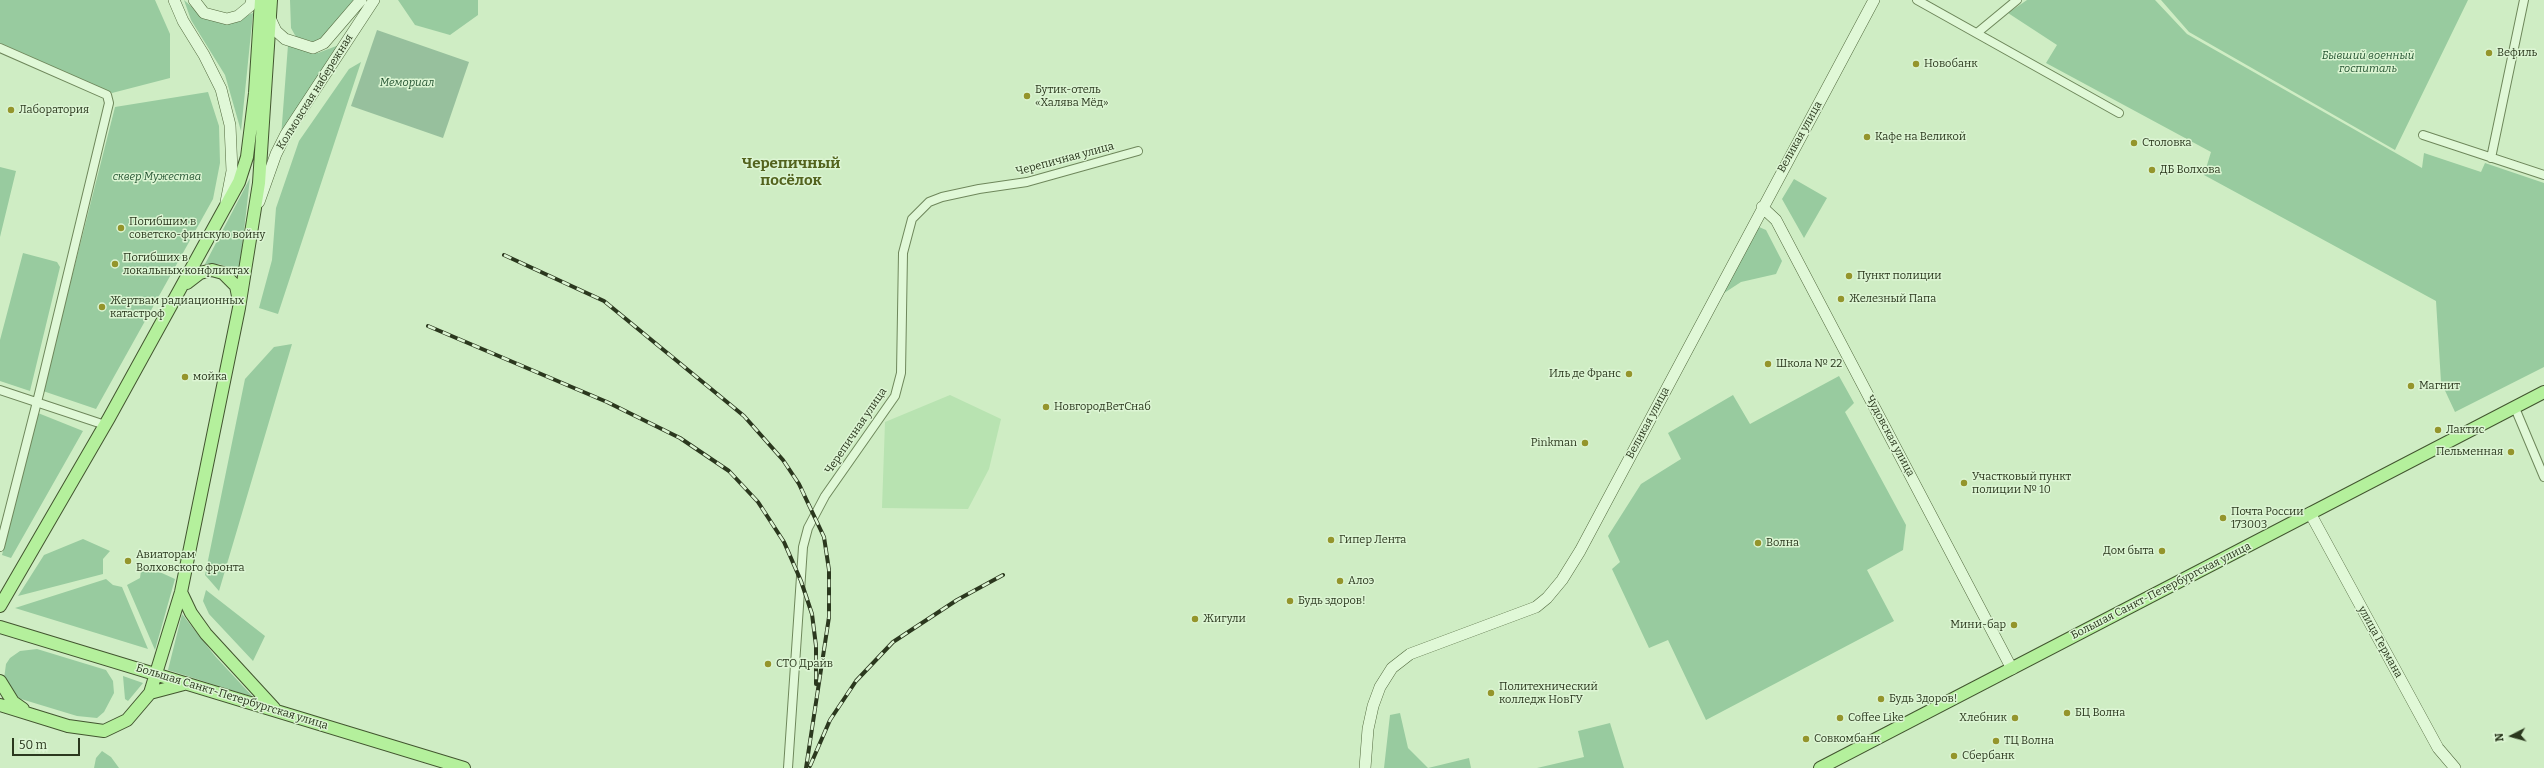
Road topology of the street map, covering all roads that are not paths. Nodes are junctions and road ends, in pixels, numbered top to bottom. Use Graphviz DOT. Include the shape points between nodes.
graph roads {
  1 [pos="174,0"];
  2 [pos="194,0"];
  3 [pos="252,0"];
  4 [pos="261,0"];
  5 [pos="271,0"];
  6 [pos="360,0"];
  7 [pos="374,0"];
  8 [pos="1874,0"];
  9 [pos="1917,0"];
  10 [pos="2017,0"];
  11 [pos="2524,0"];
  12 [pos="270,18"];
  13 [pos="1977,33"];
  14 [pos="0,48"];
  15 [pos="2119,113"];
  16 [pos="2423,135"];
  17 [pos="1138,151"];
  18 [pos="2491,158"];
  19 [pos="2544,175"];
  20 [pos="1762,207"];
  21 [pos="225,209"];
  22 [pos="256,212"];
  23 [pos="181,289"];
  24 [pos="239,308"];
  25 [pos="0,390"];
  26 [pos="2544,392"];
  27 [pos="37,402"];
  28 [pos="2514,408"];
  29 [pos="105,425"];
  30 [pos="2544,477"];
  31 [pos="2310,513"];
  32 [pos="0,547"];
  33 [pos="181,592"];
  34 [pos="0,606"];
  35 [pos="0,627"];
  36 [pos="2012,669"];
  37 [pos="157,675"];
  38 [pos="0,681"];
  39 [pos="187,684"];
  40 [pos="150,693"];
  41 [pos="0,704"];
  42 [pos="274,709"];
  43 [pos="29,714"];
  44 [pos="464,768"];
  45 [pos="788,768"];
  46 [pos="1365,768"];
  47 [pos="1820,768"];
  48 [pos="2455,768"];
  1 -- 21 [label="main road" via="221,89 230,125 232,171"];
  2 -- 3 [label="main road" via="204,13 227,19 238,16 250,6"];
  4 -- 21 [label="main road" via="255,93 247,157 239,182"];
  5 -- 12 [label="main road"];
  6 -- 12 [label="main road, Колмовская набережная" via="324,43 313,48 285,39 276,30"];
  7 -- 22 [label="main road, Колмовская набережная" via="286,134 276,154"];
  8 -- 20 [label="main road, Великая улица"];
  9 -- 13 [label="street"];
  10 -- 13 [label="street"];
  11 -- 18 [label="street"];
  12 -- 22 [label="main road"];
  13 -- 15 [label="street"];
  14 -- 27 [label="street" via="107,95 109,102"];
  16 -- 18 [label="street"];
  17 -- 45 [label="street, Черепичная улица" via="1027,182 942,197 929,202 912,220 903,253 902,373 895,396 825,496 808,528 803,547"];
  18 -- 19 [label="street"];
  20 -- 36 [label="main road, Чудовская улица" via="1776,220"];
  20 -- 46 [label="main road, Великая улица" via="1562,580 1536,607 1410,654 1392,668 1372,706"];
  21 -- 23 [label="main road"];
  22 -- 24 [label="main road"];
  23 -- 24 [label="main road" via="200,273 212,270 223,273 236,286"];
  23 -- 29 [label="main road"];
  24 -- 33 [label="main road"];
  25 -- 27 [label="street"];
  26 -- 28 [label="main road, Большая Санкт-Петербургская улица"];
  27 -- 29 [label="street"];
  27 -- 32 [label="street"];
  28 -- 30 [label="street"];
  28 -- 31 [label="main road, Большая Санкт-Петербургская улица"];
  29 -- 34 [label="main road"];
  31 -- 36 [label="main road, Большая Санкт-Петербургская улица"];
  31 -- 48 [label="main road, улица Германа" via="2438,748"];
  33 -- 37 [label="main road"];
  33 -- 42 [label="main road" via="191,613 206,634"];
  35 -- 37 [label="main road, Большая Санкт-Петербургская улица"];
  36 -- 47 [label="main road, Большая Санкт-Петербургская улица"];
  37 -- 39 [label="main road, Большая Санкт-Петербургская улица"];
  37 -- 40 [label="main road"];
  38 -- 43 [label="main road" via="13,702"];
  39 -- 40 [label="main road"];
  39 -- 42 [label="main road, Большая Санкт-Петербургская улица"];
  40 -- 43 [label="main road" via="128,720 104,731 68,726"];
  41 -- 43 [label="main road"];
  42 -- 44 [label="main road, Большая Санкт-Петербургская улица"];
}
